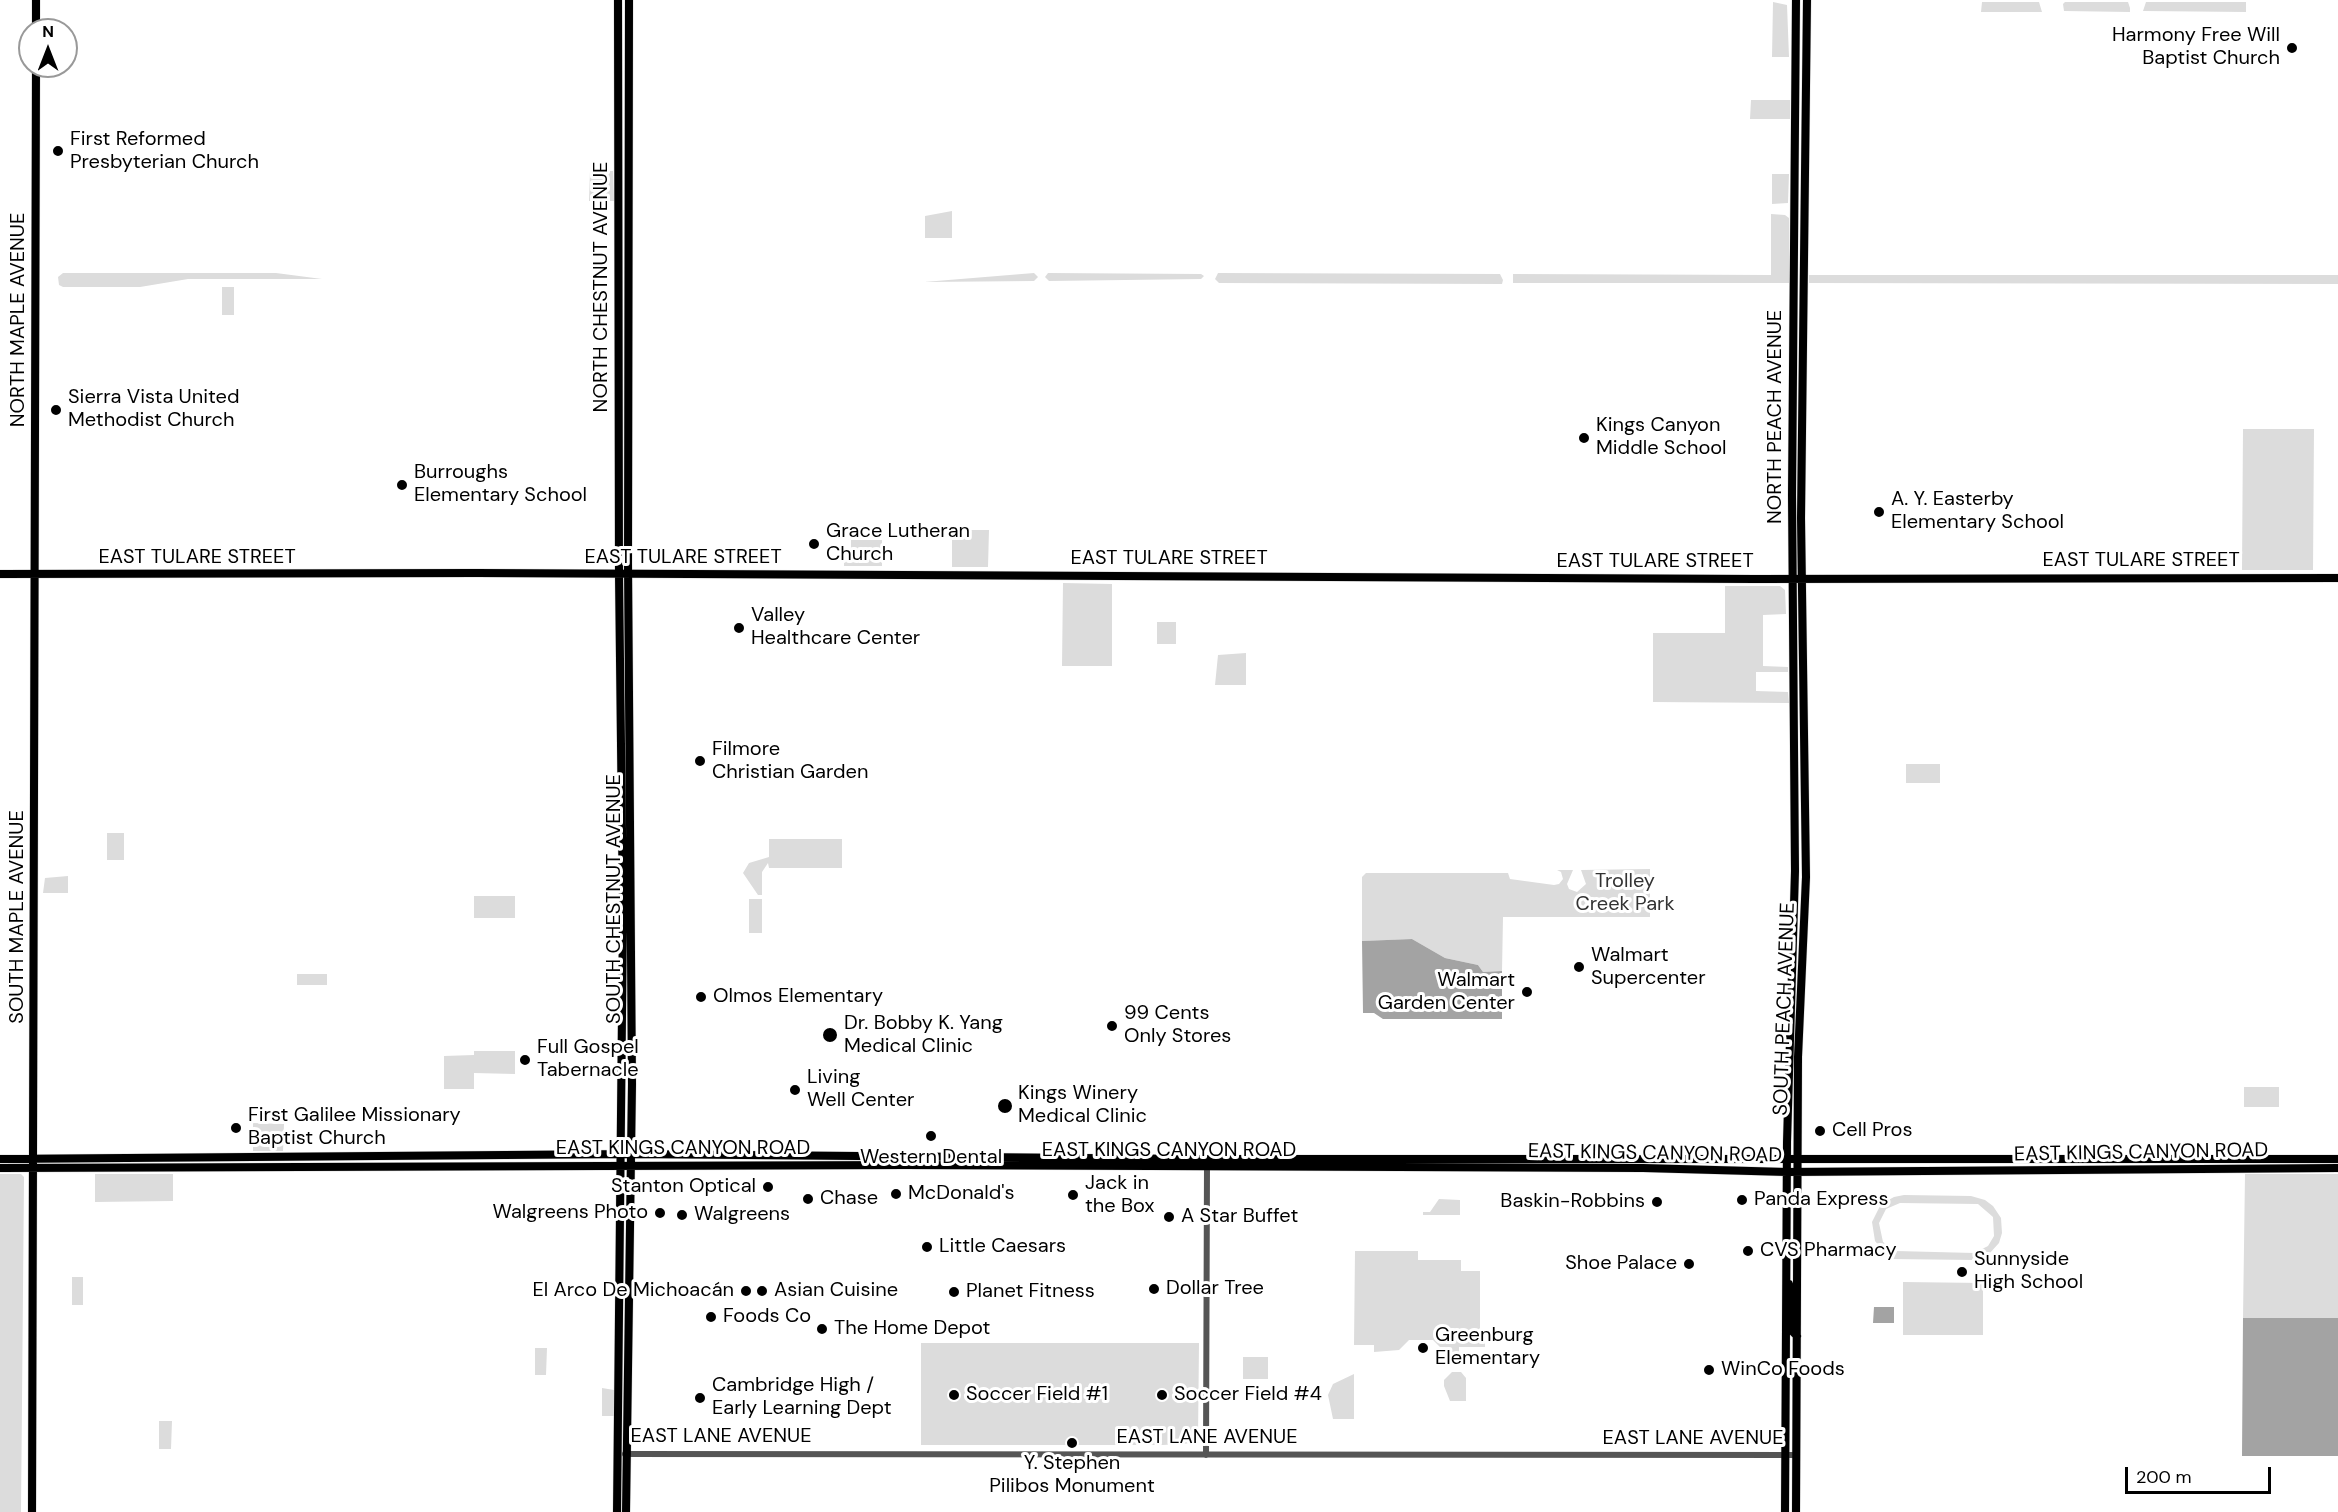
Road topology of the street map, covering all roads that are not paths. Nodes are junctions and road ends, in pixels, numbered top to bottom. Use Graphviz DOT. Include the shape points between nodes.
graph roads {
  1 [pos="36,0"];
  2 [pos="618,0"];
  3 [pos="629,0"];
  4 [pos="1796,0"];
  5 [pos="1807,0"];
  6 [pos="36,18"];
  7 [pos="36,78"];
  8 [pos="1796,86"];
  9 [pos="1804,137"];
  10 [pos="1794,210"];
  11 [pos="1803,248"];
  12 [pos="1793,318"];
  13 [pos="1802,361"];
  14 [pos="619,465"];
  15 [pos="628,502"];
  16 [pos="0,574"];
  17 [pos="36,574"];
  18 [pos="619,574"];
  19 [pos="628,574"];
  20 [pos="2338,578"];
  21 [pos="1792,579"];
  22 [pos="1801,579"];
  23 [pos="1795,871"];
  24 [pos="1794,902"];
  25 [pos="1802,952"];
  26 [pos="1792,968"];
  27 [pos="622,1011"];
  28 [pos="632,1011"];
  29 [pos="1791,1015"];
  30 [pos="1799,1024"];
  31 [pos="1798,1057"];
  32 [pos="620,1154"];
  33 [pos="631,1154"];
  34 [pos="0,1159"];
  35 [pos="32,1159"];
  36 [pos="2338,1159"];
  37 [pos="1787,1160"];
  38 [pos="1798,1160"];
  39 [pos="1207,1163"];
  40 [pos="620,1165"];
  41 [pos="631,1165"];
  42 [pos="0,1168"];
  43 [pos="32,1168"];
  44 [pos="2338,1168"];
  45 [pos="1787,1172"];
  46 [pos="1798,1172"];
  47 [pos="620,1237"];
  48 [pos="1786,1274"];
  49 [pos="629,1276"];
  50 [pos="1786,1336"];
  51 [pos="1797,1336"];
  52 [pos="1797,1399"];
  53 [pos="623,1454"];
  54 [pos="1206,1455"];
  55 [pos="1785,1455"];
  56 [pos="1796,1455"];
  57 [pos="618,1510"];
  58 [pos="32,1512"];
  59 [pos="626,1512"];
  60 [pos="1787,1512"];
  61 [pos="1796,1512"];
  1 -- 6 [label="main road"];
  2 -- 14 [label="main road, NORTH CHESTNUT AVENUE"];
  3 -- 15 [label="main road, NORTH CHESTNUT AVENUE"];
  4 -- 8 [label="main road, NORTH PEACH AVENUE"];
  5 -- 9 [label="main road, NORTH PEACH AVENUE"];
  7 -- 17 [label="main road, NORTH MAPLE AVENUE"];
  8 -- 9 [label="main road" via="1800,97 1800,132"];
  8 -- 10 [label="main road, NORTH PEACH AVENUE"];
  9 -- 11 [label="main road, NORTH PEACH AVENUE"];
  10 -- 11 [label="main road"];
  10 -- 12 [label="main road, NORTH PEACH AVENUE"];
  11 -- 13 [label="main road, NORTH PEACH AVENUE"];
  12 -- 13 [label="main road"];
  12 -- 21 [label="main road, NORTH PEACH AVENUE"];
  13 -- 22 [label="main road, NORTH PEACH AVENUE"];
  14 -- 15 [label="main road" via="624,499"];
  14 -- 18 [label="main road, NORTH CHESTNUT AVENUE"];
  15 -- 19 [label="main road, NORTH CHESTNUT AVENUE"];
  16 -- 17 [label="main road, EAST TULARE STREET"];
  17 -- 18 [label="main road, EAST TULARE STREET"];
  17 -- 35 [label="main road, SOUTH MAPLE AVENUE"];
  18 -- 19 [label="main road, EAST TULARE STREET"];
  18 -- 27 [label="main road, SOUTH CHESTNUT AVENUE"];
  19 -- 21 [label="main road, EAST TULARE STREET"];
  19 -- 28 [label="main road, SOUTH CHESTNUT AVENUE"];
  20 -- 22 [label="main road, EAST TULARE STREET"];
  21 -- 22 [label="main road, EAST TULARE STREET"];
  21 -- 23 [label="main road, NORTH PEACH AVENUE"];
  22 -- 25 [label="main road, SOUTH PEACH AVENUE" via="1806,871"];
  23 -- 24 [label="main road, SOUTH PEACH AVENUE"];
  24 -- 25 [label="main road" via="1799,909"];
  24 -- 26 [label="main road, SOUTH PEACH AVENUE"];
  25 -- 30 [label="main road, SOUTH PEACH AVENUE"];
  26 -- 29 [label="main road, SOUTH PEACH AVENUE"];
  26 -- 30 [label="main road" via="1796,973"];
  27 -- 28 [label="main road"];
  27 -- 32 [label="main road, SOUTH CHESTNUT AVENUE"];
  28 -- 33 [label="main road, SOUTH CHESTNUT AVENUE"];
  29 -- 31 [label="main road"];
  29 -- 37 [label="main road, SOUTH PEACH AVENUE"];
  30 -- 31 [label="main road, SOUTH PEACH AVENUE"];
  31 -- 38 [label="main road, SOUTH PEACH AVENUE"];
  32 -- 33 [label="main road, EAST KINGS CANYON ROAD"];
  32 -- 35 [label="main road, EAST KINGS CANYON ROAD"];
  32 -- 40 [label="main road, SOUTH CHESTNUT AVENUE"];
  33 -- 39 [label="main road, EAST KINGS CANYON ROAD"];
  33 -- 41 [label="main road, SOUTH CHESTNUT AVENUE"];
  34 -- 35 [label="main road, EAST KINGS CANYON ROAD"];
  35 -- 43 [label="main road, SOUTH MAPLE AVENUE"];
  36 -- 38 [label="main road, EAST KINGS CANYON ROAD"];
  37 -- 38 [label="main road, EAST KINGS CANYON ROAD"];
  37 -- 39 [label="main road, EAST KINGS CANYON ROAD"];
  37 -- 45 [label="main road, SOUTH PEACH AVENUE"];
  38 -- 46 [label="main road, SOUTH PEACH AVENUE"];
  39 -- 41 [label="main road, EAST KINGS CANYON ROAD"];
  39 -- 45 [label="main road, EAST KINGS CANYON ROAD"];
  39 -- 54 [label="street"];
  40 -- 41 [label="main road, EAST KINGS CANYON ROAD"];
  40 -- 43 [label="main road, EAST KINGS CANYON ROAD"];
  40 -- 47 [label="main road, SOUTH CHESTNUT AVENUE"];
  41 -- 49 [label="main road, SOUTH CHESTNUT AVENUE"];
  42 -- 43 [label="main road, EAST KINGS CANYON ROAD"];
  43 -- 58 [label="main road, SOUTH MAPLE AVENUE"];
  44 -- 46 [label="main road, EAST KINGS CANYON ROAD"];
  45 -- 46 [label="main road, EAST KINGS CANYON ROAD"];
  45 -- 48 [label="main road, SOUTH PEACH AVENUE"];
  46 -- 51 [label="main road, SOUTH PEACH AVENUE"];
  47 -- 49 [label="main road"];
  47 -- 53 [label="main road, SOUTH CHESTNUT AVENUE"];
  48 -- 50 [label="main road, SOUTH PEACH AVENUE"];
  48 -- 51 [label="main road" via="1792,1294 1791,1330"];
  49 -- 53 [label="main road, SOUTH CHESTNUT AVENUE"];
  50 -- 52 [label="main road" via="1792,1341 1792,1380"];
  50 -- 55 [label="main road, SOUTH PEACH AVENUE"];
  51 -- 52 [label="main road, SOUTH PEACH AVENUE"];
  52 -- 56 [label="main road, SOUTH PEACH AVENUE"];
  53 -- 54 [label="street, EAST LANE AVENUE"];
  53 -- 57 [label="main road, SOUTH CHESTNUT AVENUE"];
  53 -- 59 [label="main road, SOUTH CHESTNUT AVENUE"];
  54 -- 55 [label="street, EAST LANE AVENUE"];
  55 -- 56 [label="street, EAST LANE AVENUE"];
  55 -- 60 [label="main road, SOUTH PEACH AVENUE"];
  56 -- 61 [label="main road, SOUTH PEACH AVENUE"];
}
